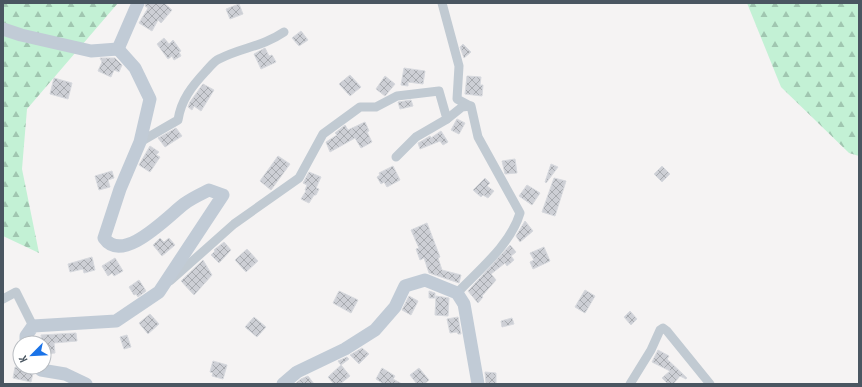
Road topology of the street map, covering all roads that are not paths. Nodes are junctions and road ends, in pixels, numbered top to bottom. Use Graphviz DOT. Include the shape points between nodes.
graph roads {
  1 [pos="138,3"];
  2 [pos="442,3"];
  3 [pos="3,29"];
  4 [pos="284,32"];
  5 [pos="118,48"];
  6 [pos="471,106"];
  7 [pos="447,119"];
  8 [pos="140,142"];
  9 [pos="396,157"];
  10 [pos="159,292"];
  11 [pos="457,293"];
  12 [pos="3,299"];
  13 [pos="34,326"];
  14 [pos="27,335"];
  15 [pos="52,372"];
  16 [pos="86,384"];
  17 [pos="283,384"];
  18 [pos="478,384"];
  19 [pos="630,384"];
  20 [pos="710,384"];
  1 -- 5 [label="street"];
  2 -- 6 [label="street" via="459,66 457,99"];
  3 -- 5 [label="street" via="91,51"];
  4 -- 8 [label="street" via="270,42 234,52 218,60 190,87 179,109 178,120"];
  5 -- 8 [label="street" via="135,68 150,100"];
  6 -- 7 [label="street" via="462,107"];
  6 -- 11 [label="street" via="478,138 520,213 502,245"];
  7 -- 9 [label="street" via="416,137"];
  7 -- 10 [label="street" via="439,91 397,96 376,107 360,107 323,134 300,178 234,224"];
  8 -- 10 [label="street" via="120,189 104,238 108,244 126,246 162,223 185,203 209,190 223,195"];
  10 -- 13 [label="street" via="116,322"];
  11 -- 17 [label="street" via="425,280 405,286 395,307 375,330 345,349 297,372"];
  11 -- 18 [label="street" via="464,304"];
  12 -- 13 [label="street" via="16,292"];
  13 -- 14 [label="street"];
  15 -- 16 [label="street" via="65,374"];
  19 -- 20 [label="street" via="663,328"];
}
